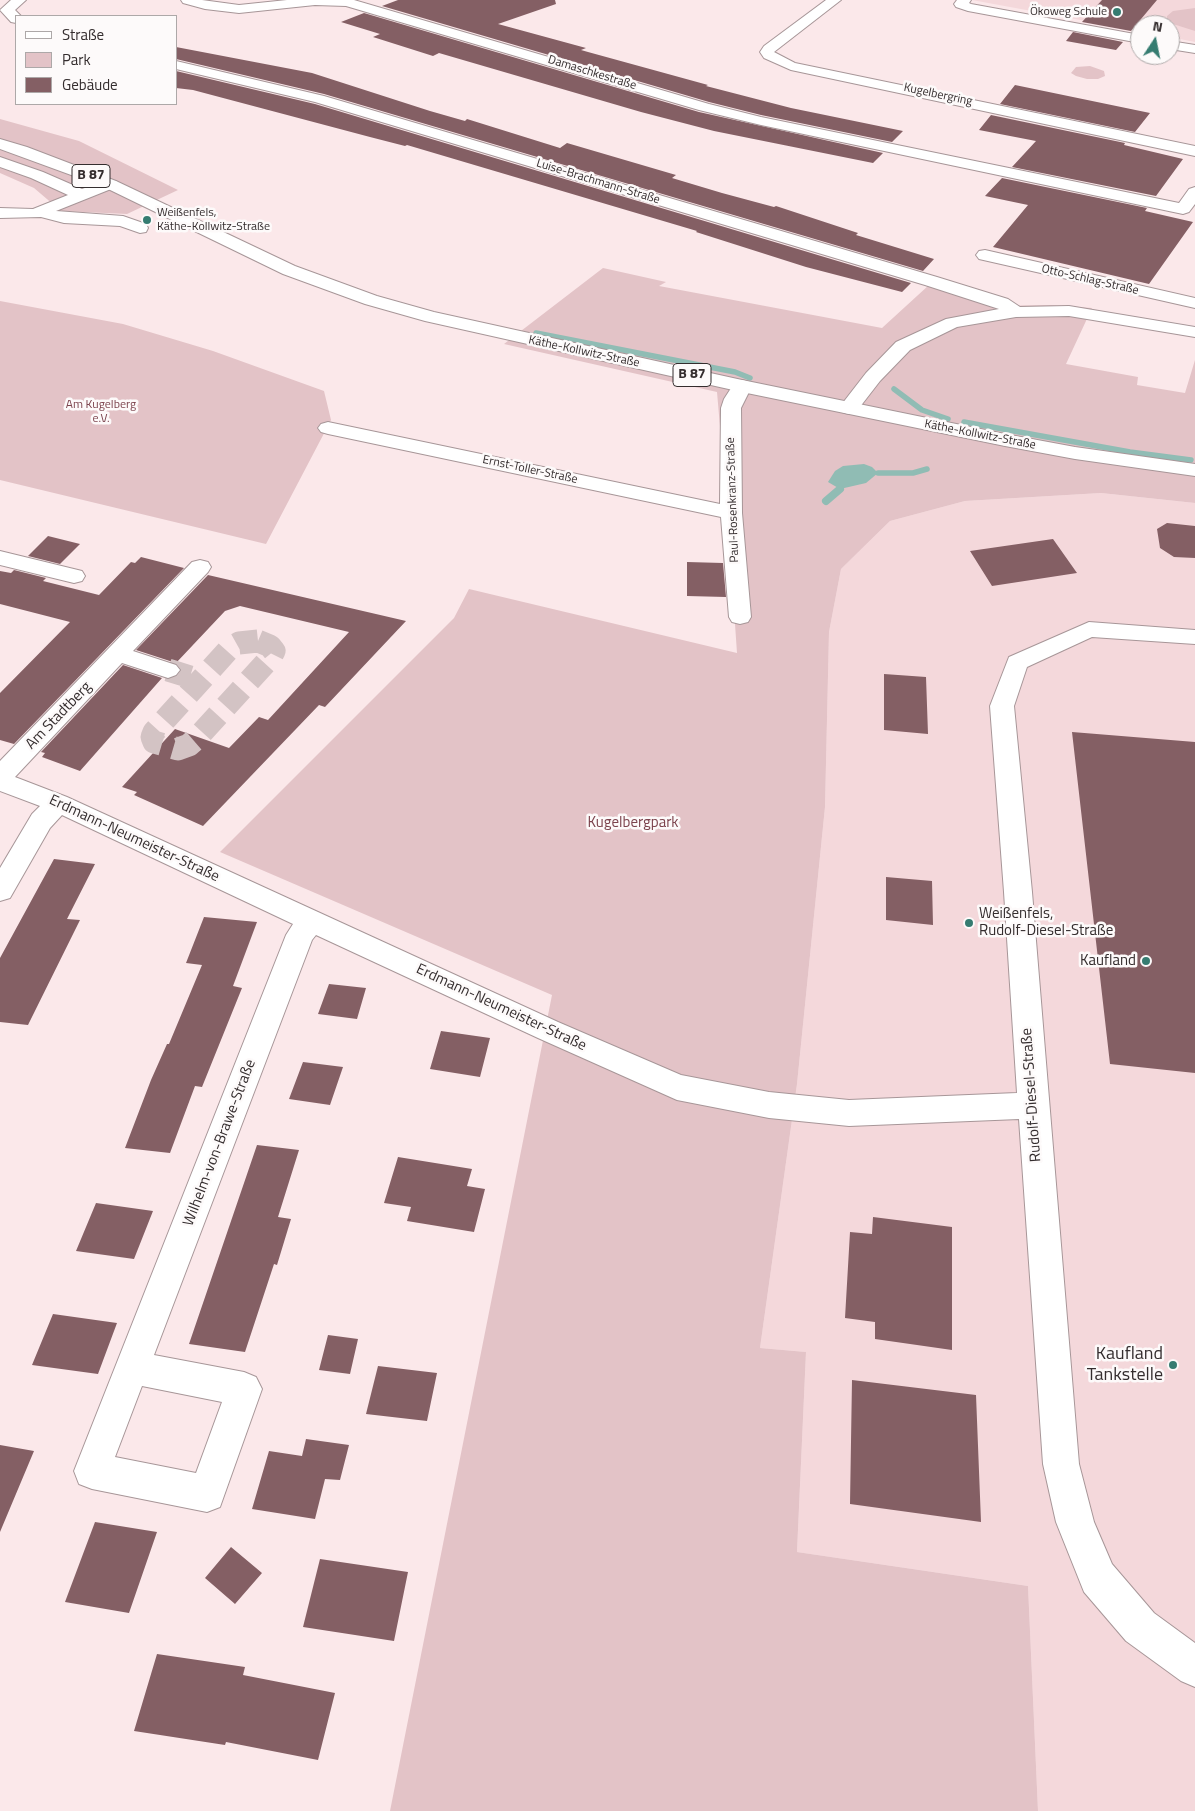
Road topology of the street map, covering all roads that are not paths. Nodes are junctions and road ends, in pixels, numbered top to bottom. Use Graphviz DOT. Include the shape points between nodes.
graph roads {
  1 [pos="19,0"];
  2 [pos="188,0"];
  3 [pos="328,0"];
  4 [pos="834,0"];
  5 [pos="964,0"];
  6 [pos="15,19"];
  7 [pos="1130,37"];
  8 [pos="1180,47"];
  9 [pos="1195,49"];
  10 [pos="178,65"];
  11 [pos="0,144"];
  12 [pos="1195,151"];
  13 [pos="0,162"];
  14 [pos="110,184"];
  15 [pos="1195,192"];
  16 [pos="81,195"];
  17 [pos="1189,211"];
  18 [pos="39,212"];
  19 [pos="0,213"];
  20 [pos="140,228"];
  21 [pos="985,255"];
  22 [pos="1195,303"];
  23 [pos="1016,312"];
  24 [pos="1195,332"];
  25 [pos="742,386"];
  26 [pos="850,408"];
  27 [pos="328,428"];
  28 [pos="1195,470"];
  29 [pos="731,513"];
  30 [pos="0,558"];
  31 [pos="200,567"];
  32 [pos="74,576"];
  33 [pos="740,617"];
  34 [pos="1195,637"];
  35 [pos="118,654"];
  36 [pos="168,670"];
  37 [pos="0,777"];
  38 [pos="0,781"];
  39 [pos="58,802"];
  40 [pos="0,890"];
  41 [pos="311,921"];
  42 [pos="1032,1105"];
  43 [pos="134,1368"];
  44 [pos="1195,1667"];
  1 -- 6 [label="street" via="7,10"];
  2 -- 3 [label="street, Damaschkestraße" via="239,9"];
  3 -- 17 [label="street, Damaschkestraße" via="386,12 730,114"];
  4 -- 12 [label="street, Kugelbergring" via="769,49 769,55 791,66"];
  5 -- 7 [label="street" via="961,4 968,7"];
  8 -- 9 [label="street"];
  10 -- 23 [label="street, Luise-Brachmann-Straße" via="319,99 922,278 1002,303"];
  11 -- 14 [label="street, Käthe-Kollwitz-Straße / B 87"];
  13 -- 16 [label="street"];
  14 -- 16 [label="street"];
  14 -- 25 [label="street, Käthe-Kollwitz-Straße / B 87" via="263,258 371,300 493,332"];
  15 -- 17 [label="street"];
  16 -- 18 [label="street"];
  18 -- 19 [label="street"];
  18 -- 20 [label="street" via="64,218 112,219"];
  21 -- 22 [label="street, Otto-Schlag-Straße"];
  23 -- 24 [label="street, Luise-Brachmann-Straße" via="1069,311"];
  23 -- 26 [label="street, Luise-Brachmann-Straße" via="952,323 903,346 873,377"];
  25 -- 26 [label="street, Käthe-Kollwitz-Straße / B 87"];
  25 -- 29 [label="street, Paul-Rosenkranz-Straße" via="731,408"];
  26 -- 28 [label="street, Käthe-Kollwitz-Straße / B 87" via="1075,453"];
  27 -- 29 [label="street, Ernst-Toller-Straße"];
  29 -- 33 [label="street, Paul-Rosenkranz-Straße"];
  30 -- 32 [label="street"];
  31 -- 35 [label="street, Am Stadtberg"];
  34 -- 42 [label="street, Rudolf-Diesel-Straße" via="1089,629 1017,662 1002,706"];
  35 -- 36 [label="street"];
  35 -- 37 [label="street, Am Stadtberg"];
  38 -- 39 [label="street, Erdmann-Neumeister-Straße"];
  39 -- 40 [label="street" via="41,821"];
  39 -- 41 [label="street, Erdmann-Neumeister-Straße"];
  41 -- 42 [label="street, Erdmann-Neumeister-Straße" via="677,1087 769,1105 849,1113"];
  41 -- 43 [label="street, Wilhelm-von-Brawe-Straße" via="300,935"];
  42 -- 44 [label="street, Rudolf-Diesel-Straße" via="1061,1464 1075,1522 1098,1578 1140,1627"];
  43 -- 43 [label="street, Wilhelm-von-Brawe-Straße" via="92,1471 207,1494 244,1389"];
}
